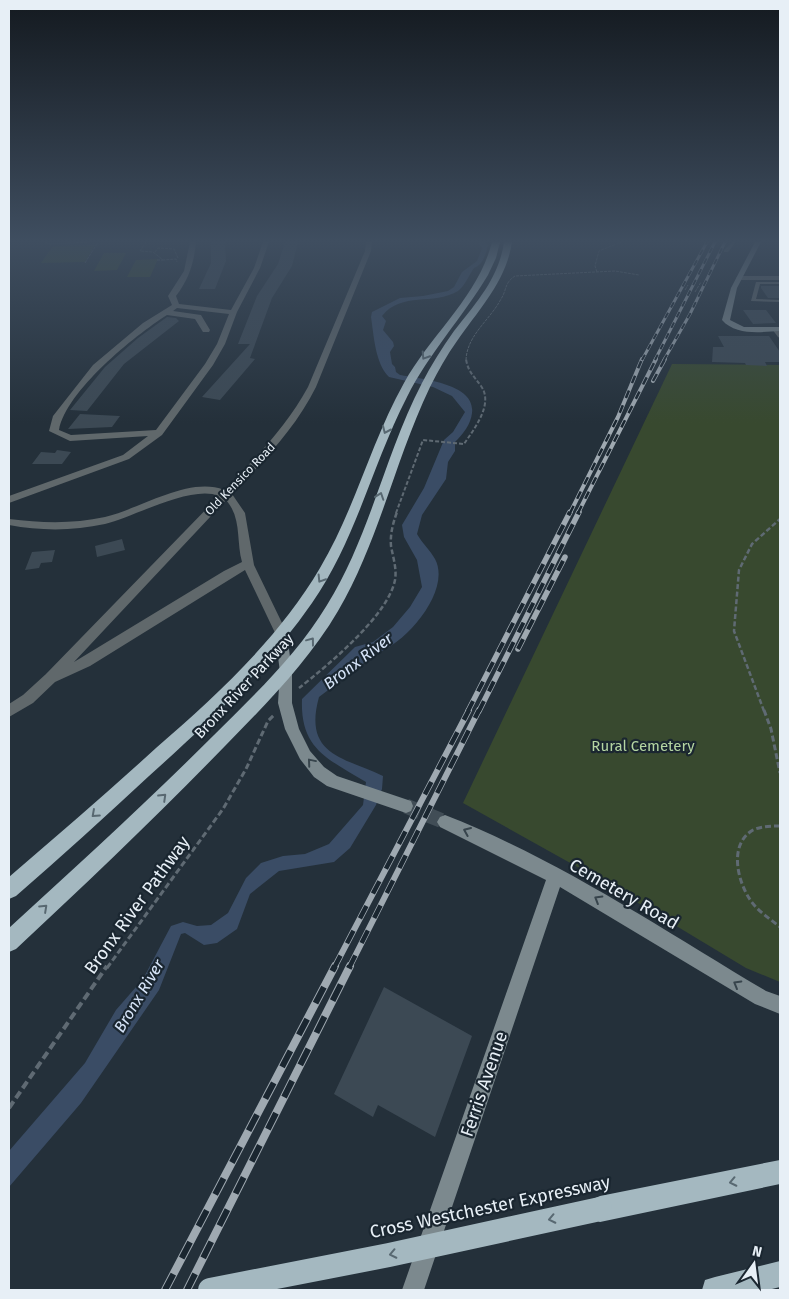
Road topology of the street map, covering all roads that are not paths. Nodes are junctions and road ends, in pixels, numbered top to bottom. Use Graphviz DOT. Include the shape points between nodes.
graph roads {
  1 [pos="175,303"];
  2 [pos="238,303"];
  3 [pos="347,303"];
  4 [pos="465,303"];
  5 [pos="480,303"];
  6 [pos="730,303"];
  7 [pos="176,306"];
  8 [pos="203,309"];
  9 [pos="165,312"];
  10 [pos="233,312"];
  11 [pos="198,317"];
  12 [pos="778,329"];
  13 [pos="206,330"];
  14 [pos="780,336"];
  15 [pos="159,433"];
  16 [pos="225,495"];
  17 [pos="9,500"];
  18 [pos="9,522"];
  19 [pos="248,564"];
  20 [pos="281,634"];
  21 [pos="286,672"];
  22 [pos="51,678"];
  23 [pos="9,711"];
  24 [pos="406,806"];
  25 [pos="445,822"];
  26 [pos="554,877"];
  27 [pos="9,889"];
  28 [pos="9,942"];
  29 [pos="780,1005"];
  30 [pos="780,1172"];
  31 [pos="780,1274"];
  32 [pos="210,1290"];
  33 [pos="413,1290"];
  34 [pos="715,1290"];
  1 -- 7 [label="street"];
  2 -- 10 [label="street"];
  3 -- 16 [label="street, Old Kensico Road" via="301,408 277,441"];
  4 -- 20 [label="highway, Bronx River Parkway, one-way" via="414,374 380,443 335,554"];
  21 -- 5 [label="highway, Bronx River Parkway, one-way" via="321,628 351,574 400,440 426,384"];
  6 -- 12 [label="street" via="725,315 730,324 744,328"];
  7 -- 8 [label="street"];
  7 -- 9 [label="street"];
  8 -- 10 [label="street"];
  8 -- 11 [label="street"];
  9 -- 11 [label="street"];
  9 -- 15 [label="street" via="96,367 57,416 54,431 70,438"];
  10 -- 15 [label="street" via="209,365"];
  11 -- 13 [label="street"];
  12 -- 14 [label="lane"];
  15 -- 17 [label="street" via="126,457"];
  16 -- 18 [label="street" via="209,490 191,491 122,516 83,524 51,526"];
  16 -- 19 [label="street" via="237,505"];
  16 -- 22 [label="street, Old Kensico Road"];
  19 -- 20 [label="street"];
  19 -- 22 [label="street, Old Kensico Road" via="86,662"];
  20 -- 21 [label="street"];
  20 -- 27 [label="highway, Bronx River Parkway, one-way" via="186,732"];
  24 -- 21 [label="street, one-way" via="332,781 319,772 305,755 292,729 285,703"];
  28 -- 21 [label="highway, Bronx River Parkway, one-way" via="158,803"];
  22 -- 23 [label="street, Old Kensico Road"];
  26 -- 25 [label="street, Cemetery Road, one-way" via="489,840"];
  29 -- 26 [label="street, Cemetery Road, one-way" via="761,998 593,896"];
  26 -- 33 [label="street, Ferris Avenue"];
  30 -- 32 [label="highway, Cross Westchester Expressway, one-way, bridge"];
  31 -- 34 [label="highway"];
}
